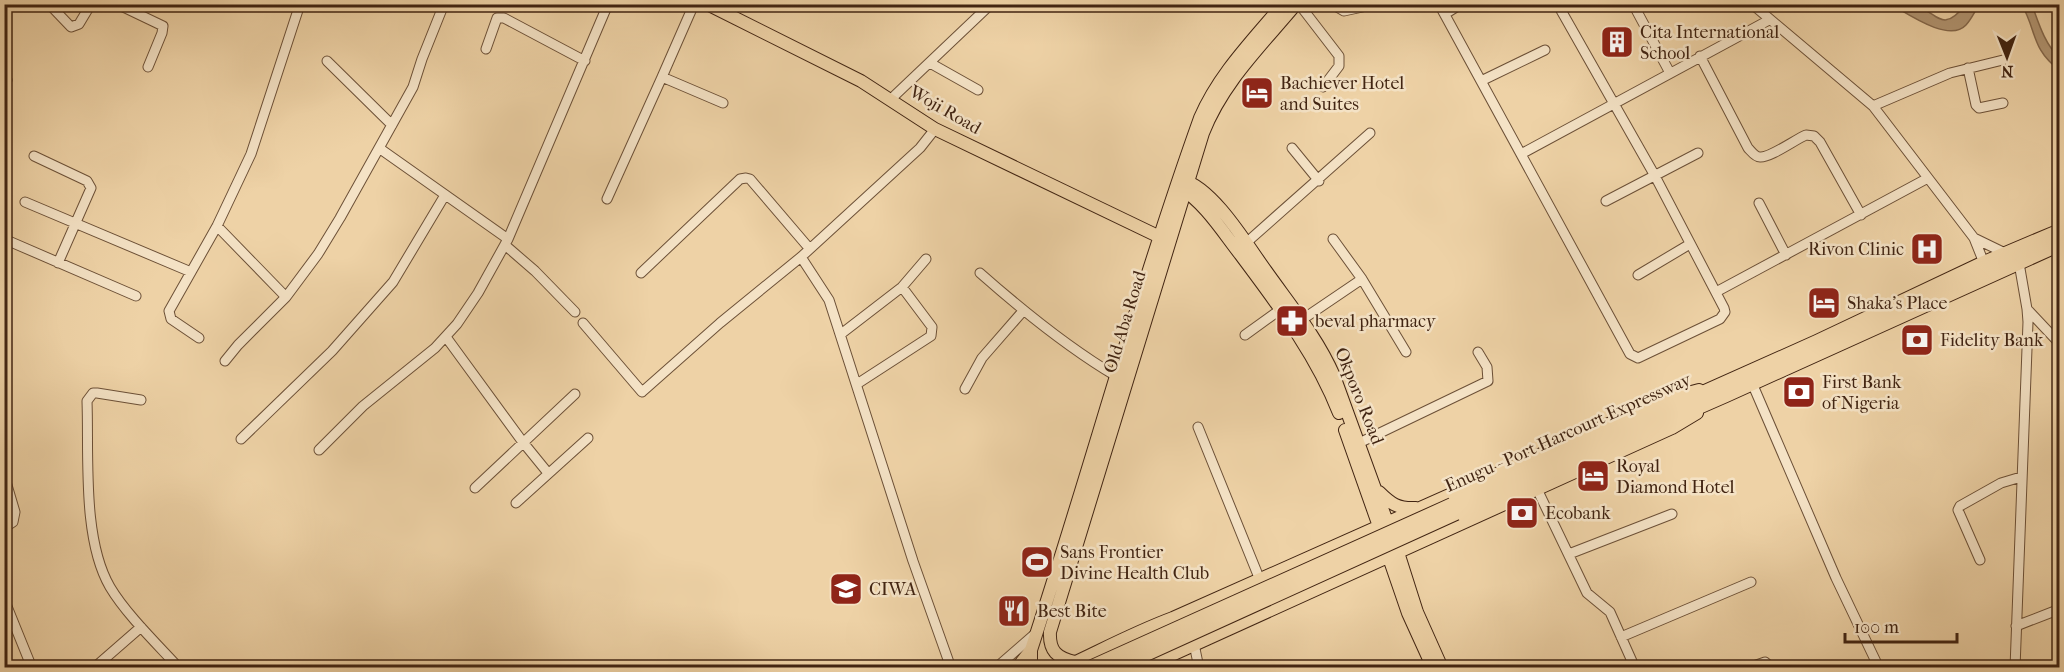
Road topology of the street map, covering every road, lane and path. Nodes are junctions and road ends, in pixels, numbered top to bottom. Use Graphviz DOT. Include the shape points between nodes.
graph roads {
  1 [pos="50,4"];
  2 [pos="91,4"];
  3 [pos="117,4"];
  4 [pos="300,4"];
  5 [pos="444,4"];
  6 [pos="608,4"];
  7 [pos="693,4"];
  8 [pos="707,4"];
  9 [pos="991,4"];
  10 [pos="1283,4"];
  11 [pos="1298,4"];
  12 [pos="1332,4"];
  13 [pos="1439,4"];
  14 [pos="1461,4"];
  15 [pos="1633,4"];
  16 [pos="1752,4"];
  17 [pos="1558,5"];
  18 [pos="1367,6"];
  19 [pos="1445,14"];
  20 [pos="1769,20"];
  21 [pos="486,49"];
  22 [pos="1545,50"];
  23 [pos="1700,56"];
  24 [pos="2003,60"];
  25 [pos="327,61"];
  26 [pos="585,61"];
  27 [pos="930,63"];
  28 [pos="148,67"];
  29 [pos="1968,68"];
  30 [pos="1670,73"];
  31 [pos="662,76"];
  32 [pos="1481,81"];
  33 [pos="1323,87"];
  34 [pos="978,90"];
  35 [pos="891,99"];
  36 [pos="723,103"];
  37 [pos="1615,103"];
  38 [pos="2003,103"];
  39 [pos="1874,106"];
  40 [pos="392,125"];
  41 [pos="934,129"];
  42 [pos="1370,133"];
  43 [pos="379,148"];
  44 [pos="1292,148"];
  45 [pos="1698,153"];
  46 [pos="1521,154"];
  47 [pos="34,156"];
  48 [pos="1655,176"];
  49 [pos="1928,178"];
  50 [pos="1319,180"];
  51 [pos="1182,184"];
  52 [pos="445,195"];
  53 [pos="607,199"];
  54 [pos="1606,201"];
  55 [pos="25,202"];
  56 [pos="1759,203"];
  57 [pos="1861,215"];
  58 [pos="77,223"];
  59 [pos="217,226"];
  60 [pos="2060,231"];
  61 [pos="1974,238"];
  62 [pos="4,239"];
  63 [pos="1164,239"];
  64 [pos="1333,239"];
  65 [pos="507,242"];
  66 [pos="1246,243"];
  67 [pos="1690,244"];
  68 [pos="2060,244"];
  69 [pos="809,248"];
  70 [pos="2007,254"];
  71 [pos="1786,255"];
  72 [pos="801,257"];
  73 [pos="926,259"];
  74 [pos="58,263"];
  75 [pos="1984,263"];
  76 [pos="2019,263"];
  77 [pos="191,272"];
  78 [pos="641,273"];
  79 [pos="980,273"];
  80 [pos="1638,275"];
  81 [pos="1362,279"];
  82 [pos="902,287"];
  83 [pos="1716,292"];
  84 [pos="136,296"];
  85 [pos="286,297"];
  86 [pos="1281,309"];
  87 [pos="2027,309"];
  88 [pos="1023,311"];
  89 [pos="575,312"];
  90 [pos="1302,319"];
  91 [pos="583,323"];
  92 [pos="840,334"];
  93 [pos="1245,334"];
  94 [pos="446,337"];
  95 [pos="199,339"];
  96 [pos="2060,344"];
  97 [pos="1478,351"];
  98 [pos="1406,352"];
  99 [pos="225,361"];
  100 [pos="1116,376"];
  101 [pos="1734,379"];
  102 [pos="1752,383"];
  103 [pos="857,384"];
  104 [pos="965,388"];
  105 [pos="575,394"];
  106 [pos="1726,395"];
  107 [pos="141,400"];
  108 [pos="1198,428"];
  109 [pos="588,438"];
  110 [pos="242,439"];
  111 [pos="522,441"];
  112 [pos="1359,443"];
  113 [pos="319,450"];
  114 [pos="548,473"];
  115 [pos="4,475"];
  116 [pos="2021,477"];
  117 [pos="475,488"];
  118 [pos="1538,489"];
  119 [pos="1371,490"];
  120 [pos="516,503"];
  121 [pos="1423,507"];
  122 [pos="1454,509"];
  123 [pos="1672,514"];
  124 [pos="1383,525"];
  125 [pos="4,528"];
  126 [pos="1343,543"];
  127 [pos="1393,554"];
  128 [pos="1569,554"];
  129 [pos="1980,560"];
  130 [pos="1342,577"];
  131 [pos="1260,580"];
  132 [pos="1751,582"];
  133 [pos="1399,589"];
  134 [pos="4,599"];
  135 [pos="2060,609"];
  136 [pos="2016,626"];
  137 [pos="141,627"];
  138 [pos="1037,633"];
  139 [pos="1621,637"];
  140 [pos="1194,644"];
  141 [pos="1112,645"];
  142 [pos="1031,650"];
  143 [pos="1069,665"];
  144 [pos="1144,667"];
  145 [pos="32,668"];
  146 [pos="94,668"];
  147 [pos="178,668"];
  148 [pos="951,668"];
  149 [pos="996,668"];
  150 [pos="1017,668"];
  151 [pos="1031,668"];
  152 [pos="1090,668"];
  153 [pos="1115,668"];
  154 [pos="1199,668"];
  155 [pos="1433,668"];
  156 [pos="1442,668"];
  157 [pos="1635,668"];
  158 [pos="1748,668"];
  159 [pos="1772,668"];
  160 [pos="1879,668"];
  161 [pos="2015,668"];
  1 -- 2 [label="street" via="71,27 79,24"];
  3 -- 28 [label="street" via="163,26"];
  4 -- 59 [label="street" via="251,154"];
  5 -- 40 [label="street" via="413,87"];
  6 -- 26 [label="street"];
  7 -- 31 [label="street"];
  8 -- 35 [label="main road, Woji Road"];
  9 -- 27 [label="street"];
  10 -- 51 [label="main road, Old Aba Road" via="1217,84 1200,118"];
  11 -- 33 [label="street" via="1339,56 1338,66"];
  11 -- 51 [label="main road, Old Aba Road" via="1221,95"];
  12 -- 18 [label="street" via="1344,11"];
  13 -- 19 [label="street"];
  14 -- 19 [label="street"];
  15 -- 30 [label="street"];
  16 -- 20 [label="street"];
  17 -- 37 [label="street"];
  19 -- 32 [label="street"];
  20 -- 23 [label="street"];
  20 -- 39 [label="street"];
  21 -- 26 [label="street" via="497,18 504,18"];
  22 -- 32 [label="street"];
  23 -- 30 [label="street"];
  23 -- 57 [label="street" via="1754,155 1768,155 1806,135 1814,136"];
  24 -- 29 [label="street"];
  25 -- 40 [label="street"];
  26 -- 65 [label="street"];
  27 -- 34 [label="street"];
  27 -- 35 [label="street"];
  29 -- 38 [label="street" via="1976,105 1979,108"];
  29 -- 39 [label="street"];
  30 -- 37 [label="street"];
  31 -- 36 [label="street"];
  31 -- 53 [label="street"];
  32 -- 46 [label="street"];
  35 -- 41 [label="main road, Woji Road"];
  37 -- 46 [label="street"];
  37 -- 48 [label="street"];
  39 -- 49 [label="street"];
  40 -- 43 [label="street"];
  41 -- 63 [label="main road, Woji Road"];
  41 -- 69 [label="street" via="920,148"];
  42 -- 50 [label="street"];
  43 -- 52 [label="street"];
  43 -- 85 [label="street" via="323,245"];
  44 -- 50 [label="street"];
  45 -- 48 [label="street"];
  46 -- 83 [label="street" via="1633,357 1643,356 1720,319 1724,308"];
  47 -- 58 [label="street" via="89,184 91,188"];
  48 -- 54 [label="street"];
  48 -- 67 [label="street"];
  49 -- 57 [label="street"];
  49 -- 61 [label="street"];
  50 -- 66 [label="street"];
  51 -- 63 [label="main road, Old Aba Road"];
  51 -- 66 [label="main road, Okporo Road" via="1209,198"];
  51 -- 86 [label="main road, Okporo Road"];
  52 -- 65 [label="street"];
  52 -- 110 [label="street" via="393,282 312,372"];
  55 -- 58 [label="street"];
  56 -- 71 [label="street"];
  57 -- 71 [label="street"];
  58 -- 74 [label="street"];
  58 -- 77 [label="street"];
  59 -- 77 [label="street"];
  59 -- 85 [label="street"];
  60 -- 70 [label="highway, Enugu - Port Harcourt Expressway"];
  61 -- 70 [label="street"];
  61 -- 75 [label="street"];
  62 -- 74 [label="street"];
  63 -- 100 [label="main road, Old Aba Road"];
  63 -- 143 [label="main road, Old Aba Road" via="1050,632 1050,648"];
  64 -- 81 [label="street"];
  65 -- 89 [label="street"];
  65 -- 94 [label="street" via="478,293"];
  66 -- 90 [label="main road, Okporo Road"];
  67 -- 80 [label="street"];
  67 -- 83 [label="street"];
  68 -- 76 [label="highway, Enugu - Port Harcourt Expressway"];
  69 -- 72 [label="street"];
  69 -- 78 [label="street" via="746,178"];
  70 -- 75 [label="highway, Enugu - Port Harcourt Expressway"];
  71 -- 83 [label="street"];
  72 -- 91 [label="street" via="642,392"];
  72 -- 92 [label="street" via="825,292"];
  73 -- 82 [label="street"];
  74 -- 84 [label="street"];
  75 -- 101 [label="highway, Enugu - Port Harcourt Expressway"];
  76 -- 87 [label="street"];
  76 -- 102 [label="highway, Enugu - Port Harcourt Expressway"];
  77 -- 95 [label="street" via="169,316"];
  79 -- 88 [label="street"];
  81 -- 90 [label="street"];
  81 -- 98 [label="street"];
  82 -- 92 [label="street"];
  82 -- 103 [label="street" via="932,327 931,336"];
  85 -- 99 [label="street"];
  86 -- 93 [label="street"];
  86 -- 119 [label="main road, Okporo Road" via="1323,378"];
  87 -- 96 [label="street"];
  87 -- 116 [label="street"];
  88 -- 100 [label="street"];
  88 -- 104 [label="street" via="982,358"];
  90 -- 112 [label="main road, Okporo Road" via="1327,360"];
  92 -- 103 [label="street"];
  94 -- 111 [label="street"];
  94 -- 113 [label="street" via="363,406"];
  97 -- 112 [label="street" via="1487,367 1488,381"];
  100 -- 138 [label="main road, Old Aba Road"];
  101 -- 121 [label="main road" via="1665,399"];
  101 -- 122 [label="highway, Enugu - Port Harcourt Expressway"];
  102 -- 106 [label="highway, Enugu - Port Harcourt Expressway"];
  102 -- 160 [label="street"];
  103 -- 148 [label="street"];
  105 -- 111 [label="street"];
  106 -- 118 [label="main road" via="1672,428"];
  106 -- 122 [label="highway, Enugu - Port Harcourt Expressway"];
  107 -- 137 [label="street" via="93,393 87,401 90,525 94,542 111,590"];
  108 -- 131 [label="street"];
  109 -- 114 [label="street"];
  111 -- 114 [label="street"];
  111 -- 117 [label="street"];
  112 -- 119 [label="main road, Okporo Road"];
  114 -- 120 [label="street"];
  115 -- 125 [label="street" via="15,512 13,522"];
  116 -- 129 [label="street" via="2001,483 1958,510"];
  116 -- 136 [label="street"];
  118 -- 127 [label="main road"];
  118 -- 128 [label="street"];
  119 -- 121 [label="main road" via="1394,506"];
  119 -- 124 [label="main road, Okporo Road"];
  119 -- 126 [label="main road" via="1368,524"];
  121 -- 124 [label="main road"];
  122 -- 152 [label="highway, Enugu - Port Harcourt Expressway, bridge"];
  122 -- 153 [label="highway, Enugu - Port Harcourt Expressway, bridge"];
  123 -- 128 [label="street"];
  124 -- 126 [label="main road"];
  124 -- 127 [label="main road, Okporo Road"];
  126 -- 131 [label="main road"];
  127 -- 130 [label="main road"];
  127 -- 133 [label="main road, Okporo Road"];
  127 -- 156 [label="main road, Okporo Road"];
  128 -- 139 [label="street" via="1587,593 1610,612"];
  130 -- 133 [label="main road" via="1380,569 1393,577"];
  130 -- 140 [label="main road"];
  131 -- 141 [label="main road"];
  132 -- 139 [label="street"];
  133 -- 155 [label="main road, Okporo Road"];
  134 -- 145 [label="street"];
  135 -- 136 [label="street"];
  136 -- 161 [label="street"];
  137 -- 146 [label="street"];
  137 -- 147 [label="street"];
  138 -- 142 [label="main road, Old Aba Road"];
  138 -- 149 [label="street"];
  139 -- 157 [label="street"];
  140 -- 144 [label="main road"];
  140 -- 154 [label="street"];
  141 -- 143 [label="main road"];
  141 -- 144 [label="main road" via="1144,642 1150,659"];
  142 -- 150 [label="main road"];
  142 -- 151 [label="main road, Old Aba Road"];
  158 -- 159 [label="street" via="1765,662"];
}
